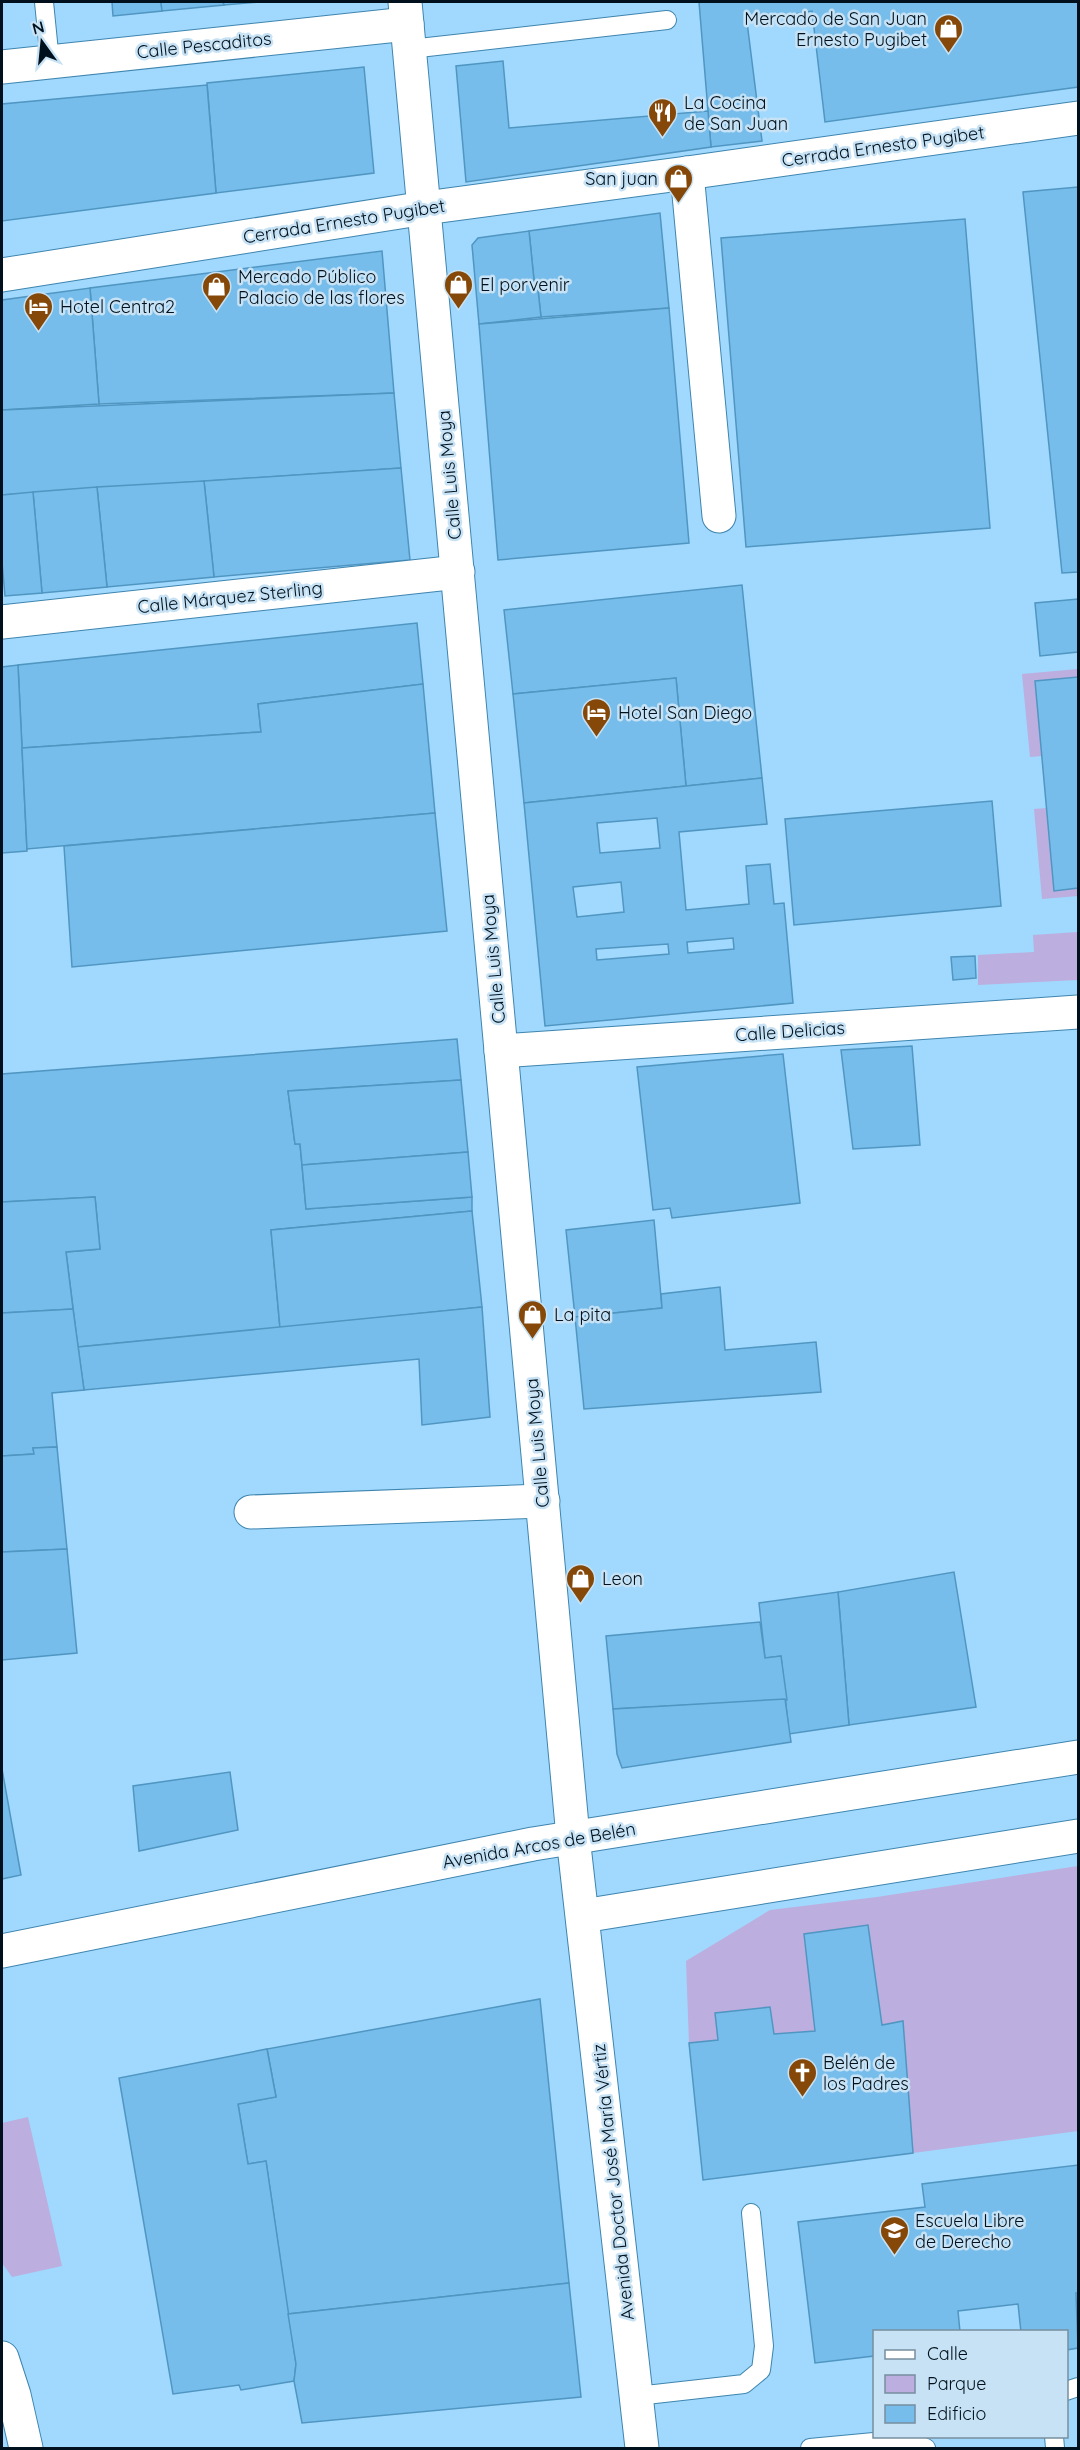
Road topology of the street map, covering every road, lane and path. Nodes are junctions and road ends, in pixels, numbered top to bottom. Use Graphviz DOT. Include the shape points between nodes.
graph roads {
  1 [pos="44,2"];
  2 [pos="667,21"];
  3 [pos="408,25"];
  4 [pos="50,62"];
  5 [pos="2,67"];
  6 [pos="1078,118"];
  7 [pos="687,174"];
  8 [pos="424,208"];
  9 [pos="2,275"];
  10 [pos="718,516"];
  11 [pos="458,572"];
  12 [pos="2,622"];
  13 [pos="1078,1012"];
  14 [pos="501,1051"];
  15 [pos="543,1501"];
  16 [pos="251,1512"];
  17 [pos="1078,1757"];
  18 [pos="1078,1836"];
  19 [pos="573,1837"];
  20 [pos="583,1916"];
  21 [pos="2,1951"];
  22 [pos="751,2213"];
  23 [pos="2,2358"];
  24 [pos="636,2396"];
  25 [pos="26,2448"];
  26 [pos="642,2448"];
  27 [pos="810,2448"];
  28 [pos="926,2448"];
  1 -- 4 [label="lane"];
  2 -- 3 [label="lane"];
  3 -- 4 [label="street, Calle Pescaditos"];
  3 -- 8 [label="street, Calle Luis Moya"];
  4 -- 5 [label="street, Calle Pescaditos"];
  6 -- 7 [label="street, Cerrada Ernesto Pugibet"];
  7 -- 8 [label="street, Cerrada Ernesto Pugibet"];
  7 -- 10 [label="street"];
  8 -- 9 [label="street, Cerrada Ernesto Pugibet"];
  8 -- 11 [label="street, Calle Luis Moya"];
  11 -- 12 [label="street, Calle Márquez Sterling"];
  11 -- 14 [label="street, Calle Luis Moya"];
  13 -- 14 [label="street, Calle Delicias"];
  14 -- 15 [label="street, Calle Luis Moya"];
  15 -- 16 [label="street"];
  15 -- 19 [label="street, Calle Luis Moya"];
  17 -- 19 [label="street, Avenida Arcos de Belén"];
  18 -- 20 [label="street"];
  19 -- 20 [label="street, Calle Luis Moya"];
  19 -- 21 [label="street, Avenida Arcos de Belén"];
  20 -- 24 [label="street, Avenida Doctor José María Vértiz"];
  22 -- 24 [label="lane" via="764,2346 761,2370 744,2384"];
  23 -- 25 [label="street"];
  24 -- 26 [label="street, Avenida Doctor José María Vértiz"];
  27 -- 28 [label="lane" via="906,2439"];
}
